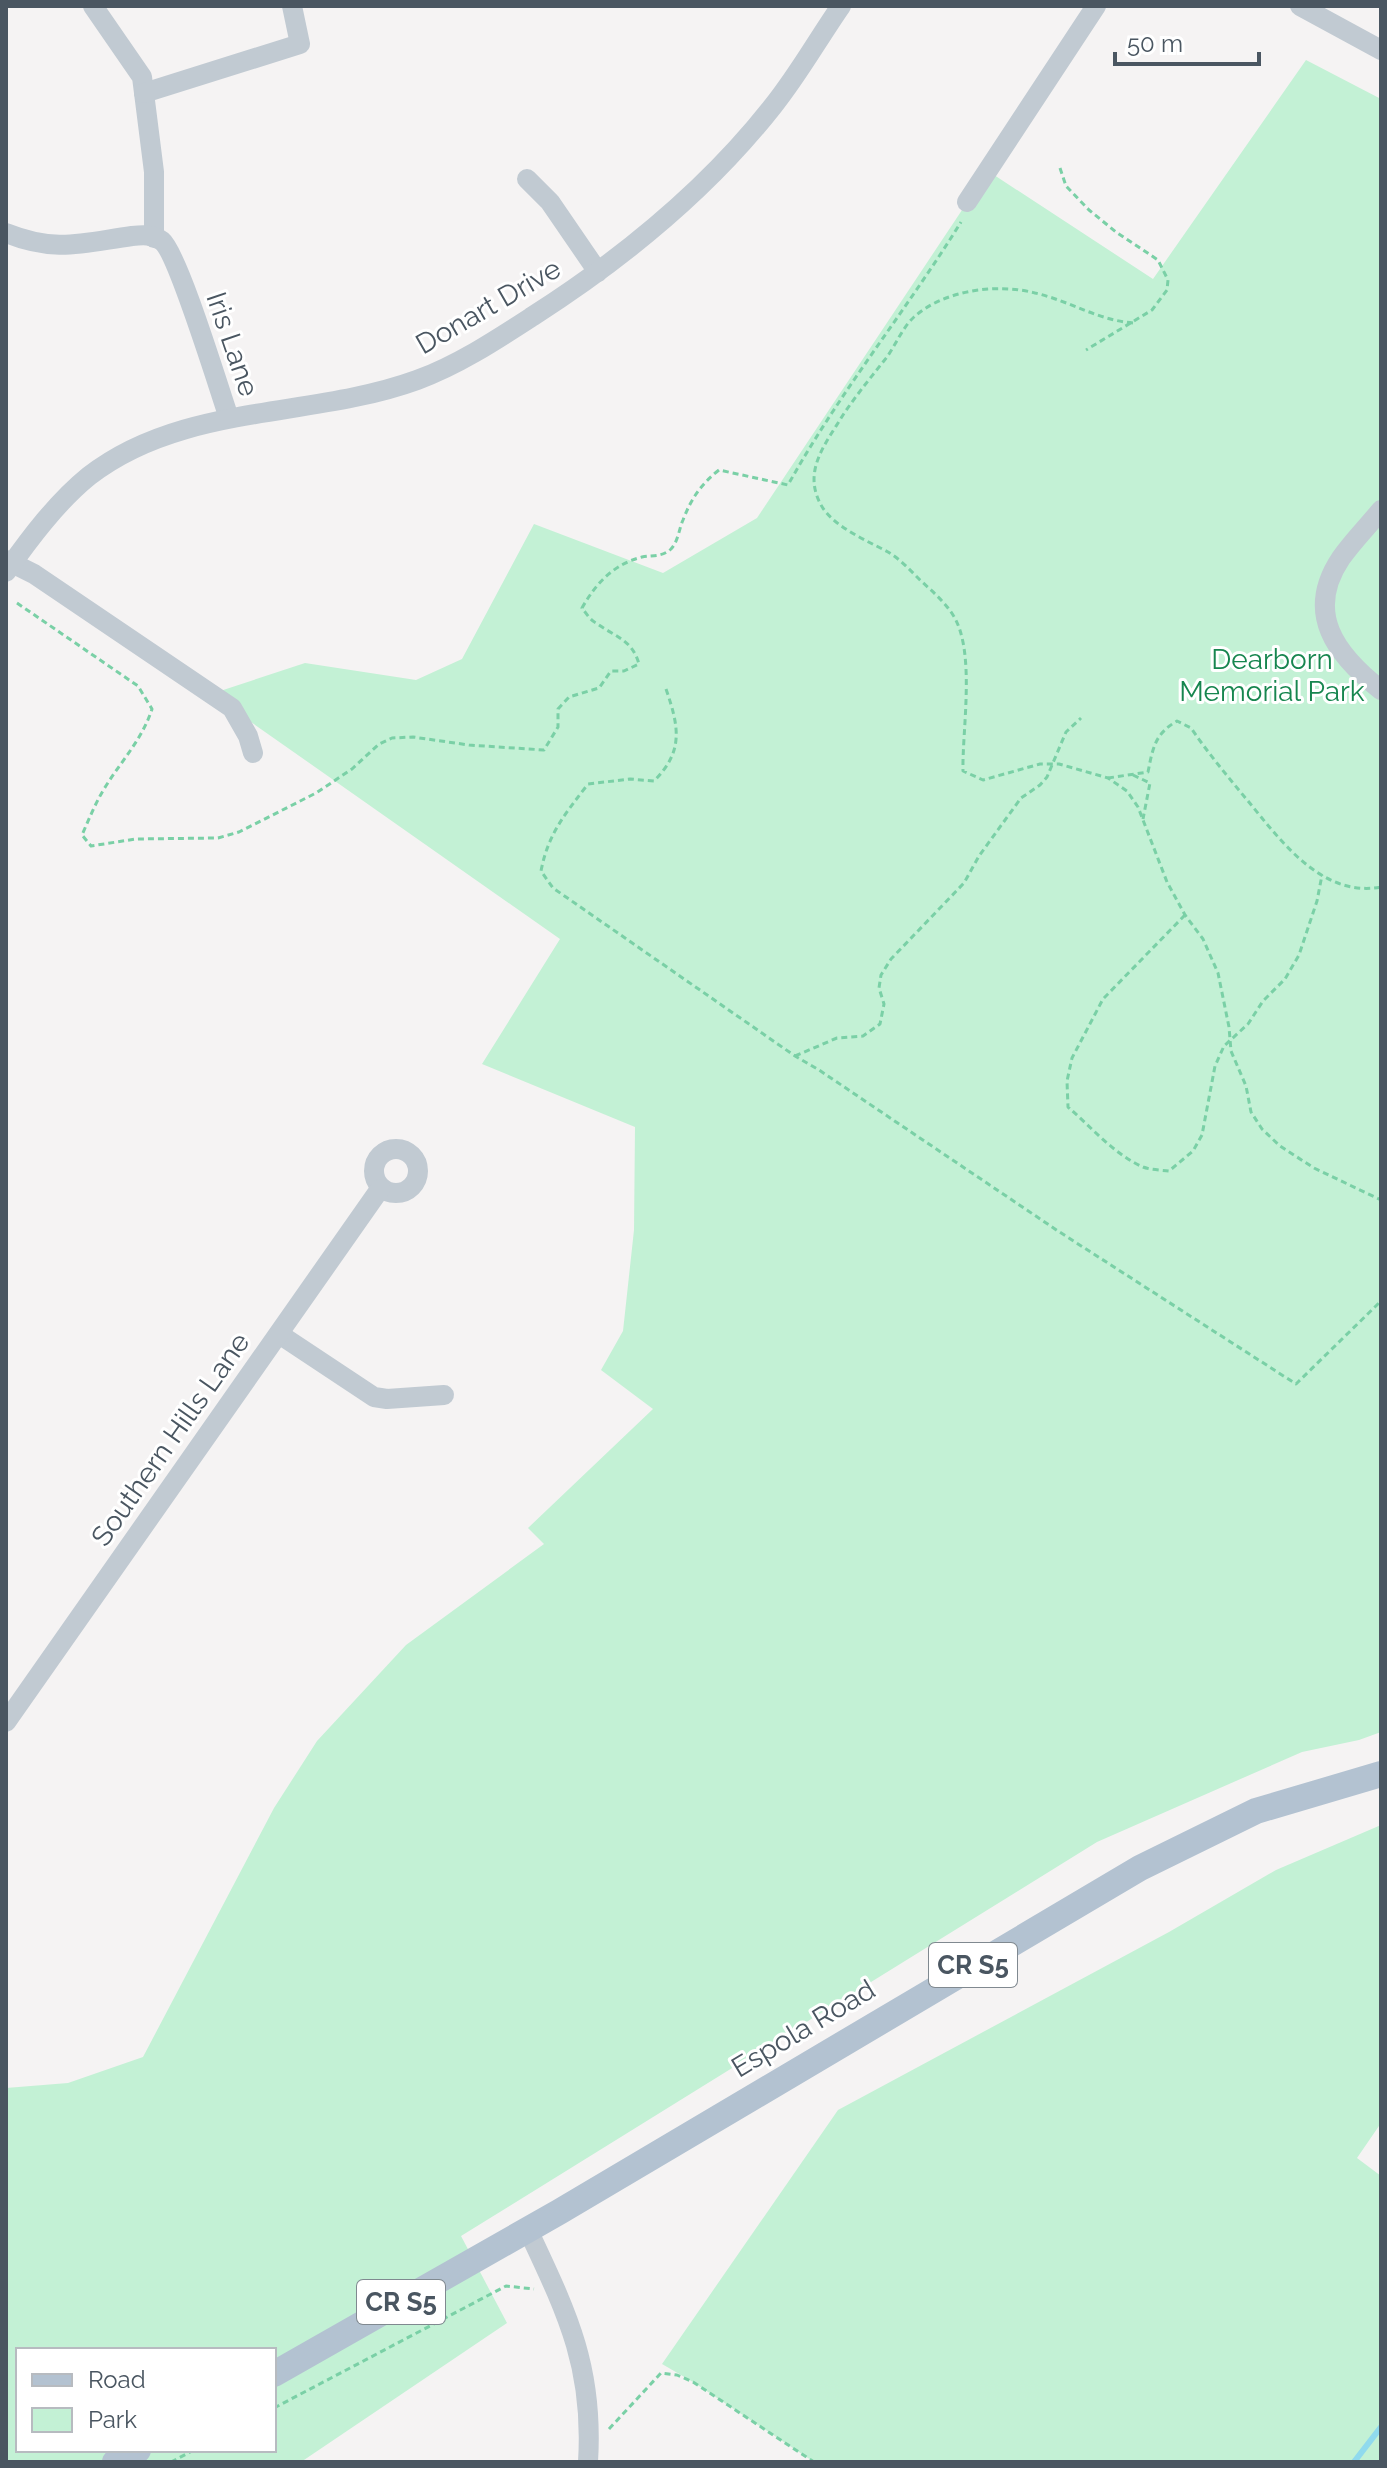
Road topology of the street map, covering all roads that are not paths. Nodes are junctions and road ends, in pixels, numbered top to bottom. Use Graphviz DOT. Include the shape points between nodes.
graph roads {
  1 [pos="93,6"];
  2 [pos="292,6"];
  3 [pos="841,6"];
  4 [pos="1096,6"];
  5 [pos="1300,6"];
  6 [pos="1381,50"];
  7 [pos="144,93"];
  8 [pos="527,179"];
  9 [pos="967,202"];
  10 [pos="6,233"];
  11 [pos="154,238"];
  12 [pos="598,272"];
  13 [pos="229,418"];
  14 [pos="1381,510"];
  15 [pos="8,565"];
  16 [pos="1381,690"];
  17 [pos="253,753"];
  18 [pos="380,1189"];
  19 [pos="279,1334"];
  20 [pos="444,1395"];
  21 [pos="6,1722"];
  22 [pos="1381,1774"];
  23 [pos="528,2230"];
  24 [pos="276,2373"];
  25 [pos="134,2452"];
  26 [pos="115,2462"];
  27 [pos="588,2462"];
  1 -- 7 [label="street" via="142,77"];
  2 -- 7 [label="street" via="300,44"];
  3 -- 12 [label="street, Donart Drive" via="752,132 685,200"];
  4 -- 9 [label="street"];
  5 -- 6 [label="street"];
  7 -- 11 [label="street" via="154,172"];
  8 -- 12 [label="street" via="550,202"];
  10 -- 11 [label="street" via="54,246"];
  11 -- 13 [label="street, Iris Lane" via="168,250 184,288"];
  12 -- 13 [label="street, Donart Drive" via="488,345 419,379 349,399"];
  13 -- 15 [label="street, Donart Drive" via="164,436 113,460 88,477"];
  14 -- 16 [label="street" via="1341,558 1327,584 1324,615 1353,668"];
  15 -- 17 [label="street" via="34,574 232,708"];
  18 -- 19 [label="street, Southern Hills Lane"];
  19 -- 20 [label="street" via="374,1397"];
  19 -- 21 [label="street, Southern Hills Lane"];
  22 -- 23 [label="main road, Espola Road / CR S5" via="1267,1807 1189,1842"];
  23 -- 24 [label="main road, Espola Road / CR S5"];
  23 -- 27 [label="street" via="579,2346 587,2395"];
  25 -- 26 [label="main road"];
}
